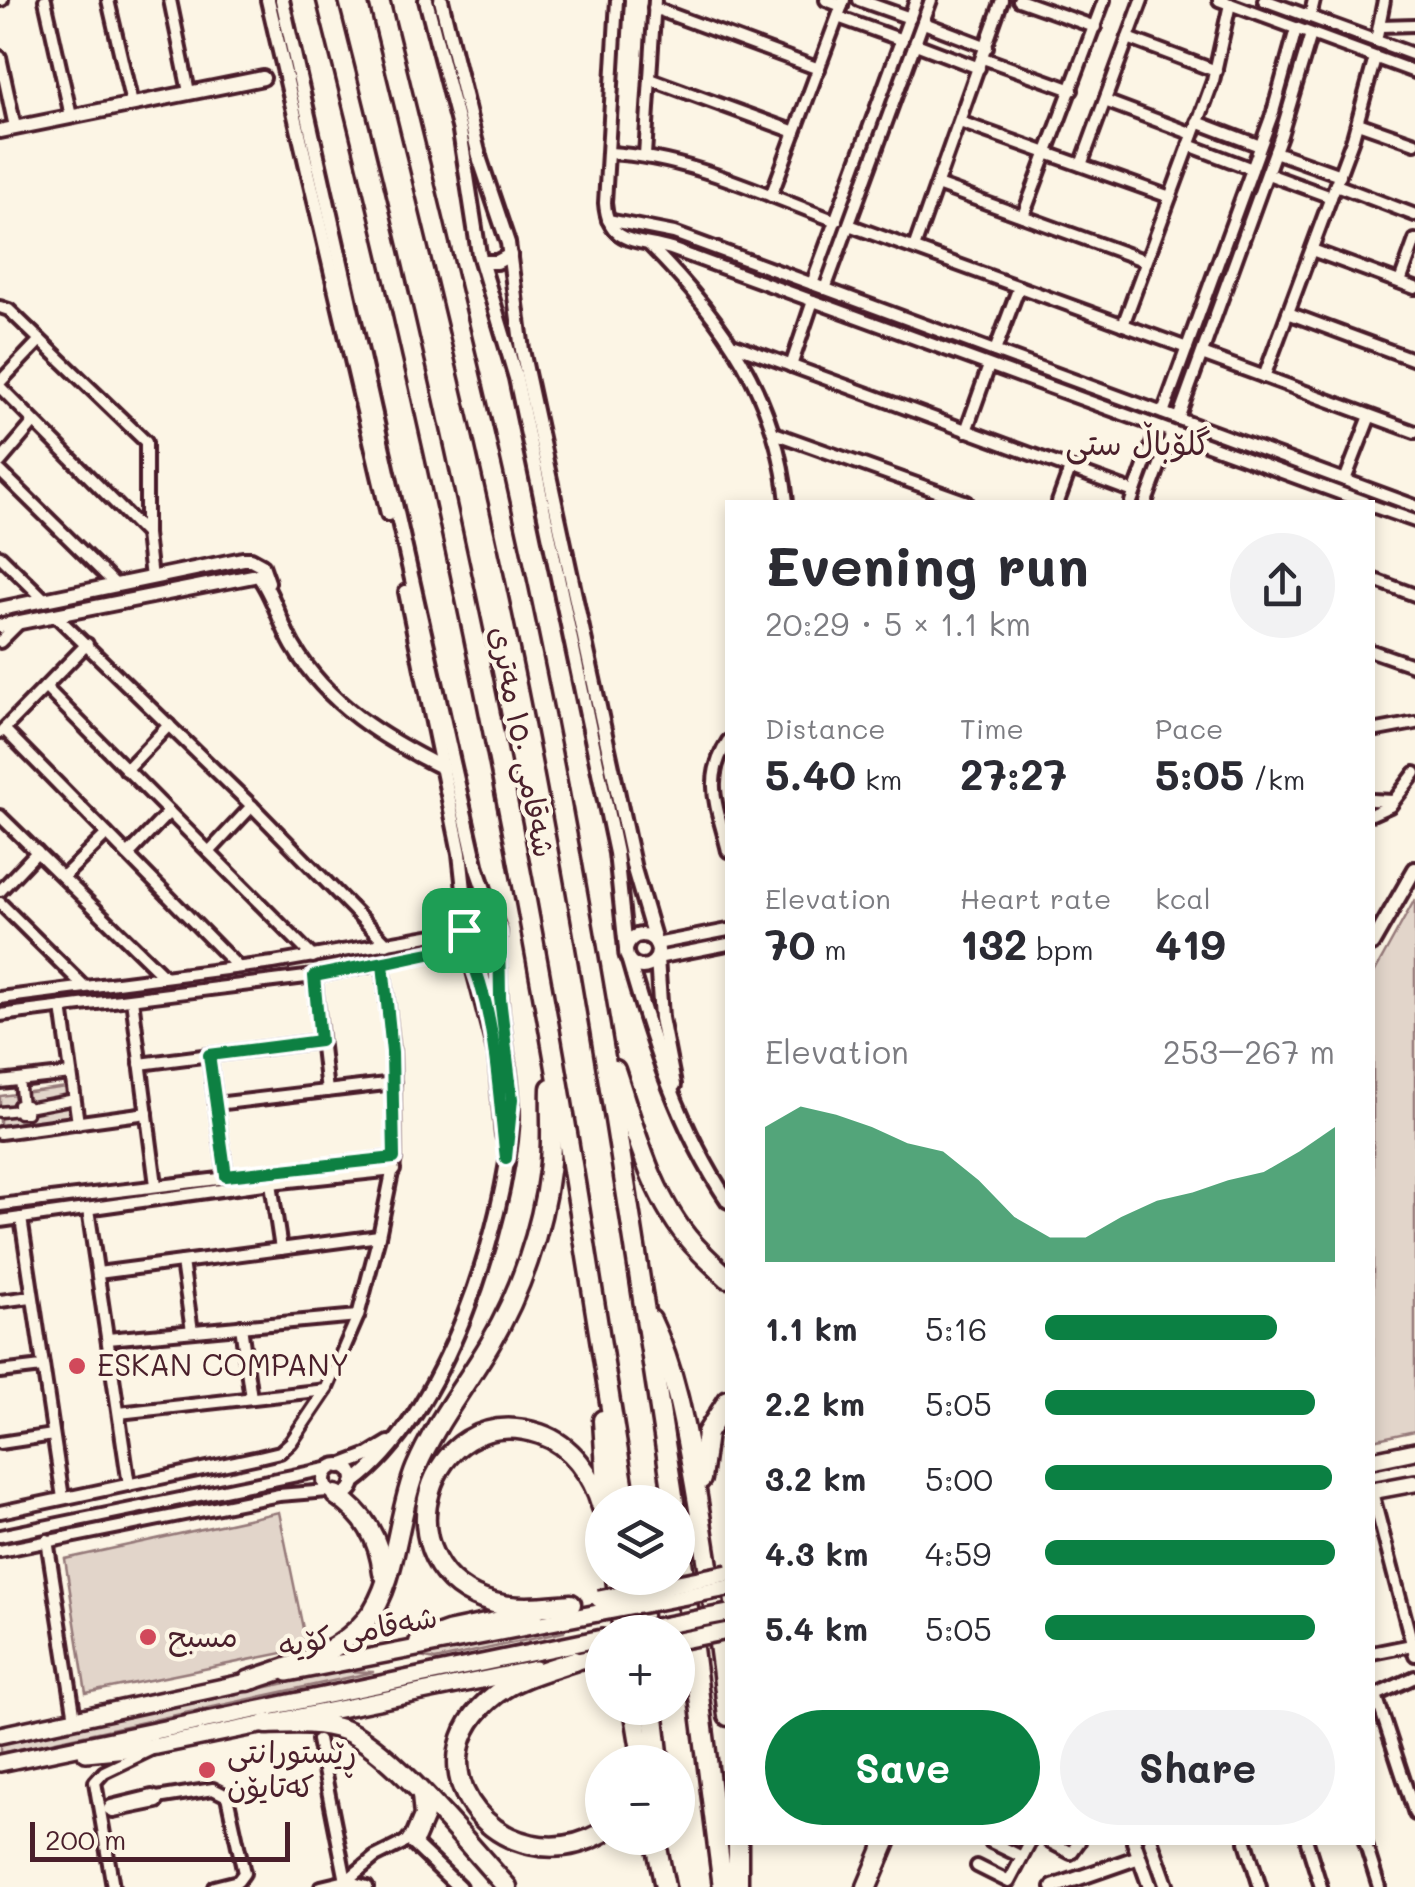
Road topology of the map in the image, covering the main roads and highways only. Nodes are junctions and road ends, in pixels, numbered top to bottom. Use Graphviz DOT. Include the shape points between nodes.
graph roads {
  1 [pos="326,0"];
  2 [pos="378,0"];
  3 [pos="600,1026"];
  4 [pos="551,1037"];
  5 [pos="725,1275"];
  6 [pos="644,1307"];
  7 [pos="596,1314"];
  8 [pos="725,1404"];
  9 [pos="1415,1452"];
  10 [pos="1375,1459"];
  11 [pos="1415,1483"];
  12 [pos="594,1485"];
  13 [pos="604,1485"];
  14 [pos="623,1485"];
  15 [pos="671,1485"];
  16 [pos="1375,1490"];
  17 [pos="332,1493"];
  18 [pos="700,1514"];
  19 [pos="725,1574"];
  20 [pos="725,1588"];
  21 [pos="384,1590"];
  22 [pos="686,1595"];
  23 [pos="571,1604"];
  24 [pos="599,1606"];
  25 [pos="725,1615"];
  26 [pos="695,1620"];
  27 [pos="725,1633"];
  28 [pos="695,1638"];
  29 [pos="585,1642"];
  30 [pos="395,1652"];
  31 [pos="585,1659"];
  32 [pos="574,1661"];
  33 [pos="248,1681"];
  34 [pos="725,1691"];
  35 [pos="266,1724"];
  36 [pos="0,1734"];
  37 [pos="32,1756"];
  38 [pos="0,1763"];
  39 [pos="422,1795"];
  40 [pos="452,1827"];
  41 [pos="585,1842"];
  42 [pos="738,1845"];
  43 [pos="885,1845"];
  44 [pos="659,1855"];
  45 [pos="670,1855"];
  46 [pos="507,1887"];
  47 [pos="666,1887"];
  48 [pos="674,1887"];
  49 [pos="722,1887"];
  50 [pos="738,1887"];
  51 [pos="867,1887"];
  1 -- 4 [label="highway, شەقامی ١٥٠ مەتری" via="450,518"];
  2 -- 3 [label="highway, شەقامی ١٥٠ مەتری" via="480,414"];
  3 -- 5 [label="highway" via="668,1208"];
  3 -- 6 [label="highway, شەقامی ١٥٠ مەتری"];
  4 -- 7 [label="highway, شەقامی ١٥٠ مەتری"];
  4 -- 21 [label="highway" via="550,1168 538,1228 492,1341 416,1466"];
  6 -- 15 [label="highway, شەقامی ١٥٠ مەتری"];
  6 -- 18 [label="highway" via="668,1357"];
  7 -- 13 [label="highway"];
  7 -- 14 [label="highway, شەقامی ١٥٠ مەتری"];
  8 -- 18 [label="highway" via="704,1443"];
  9 -- 10 [label="highway"];
  11 -- 16 [label="highway"];
  12 -- 23 [label="highway" via="562,1446 509,1429 472,1438 448,1457 430,1488 426,1533 450,1580 496,1604"];
  17 -- 21 [label="highway" via="372,1531"];
  18 -- 34 [label="highway"];
  19 -- 24 [label="highway, bridge"];
  20 -- 24 [label="highway, شەقامی کۆیە, bridge"];
  21 -- 33 [label="highway" via="368,1618 332,1651"];
  22 -- 49 [label="highway"];
  23 -- 24 [label="highway"];
  23 -- 30 [label="highway" via="449,1630"];
  24 -- 30 [label="highway, شەقامی کۆیە"];
  25 -- 26 [label="highway, bridge"];
  27 -- 28 [label="highway, bridge"];
  29 -- 37 [label="highway, شەقامی کۆیە"];
  30 -- 33 [label="highway, شەقامی کۆیە"];
  31 -- 32 [label="highway"];
  32 -- 35 [label="highway"];
  32 -- 41 [label="highway" via="512,1684 486,1703 461,1746 460,1785 486,1831 523,1852 566,1852"];
  33 -- 36 [label="highway, شەقامی کۆیە"];
  35 -- 37 [label="highway" via="157,1746"];
  35 -- 39 [label="highway" via="321,1724 354,1734"];
  37 -- 38 [label="highway, شەقامی کۆیە"];
  39 -- 40 [label="highway"];
  39 -- 40 [label="highway" via="424,1816 412,1838"];
  40 -- 46 [label="highway"];
  42 -- 50 [label="highway"];
  43 -- 51 [label="highway"];
  44 -- 47 [label="highway"];
  45 -- 48 [label="highway"];
}
